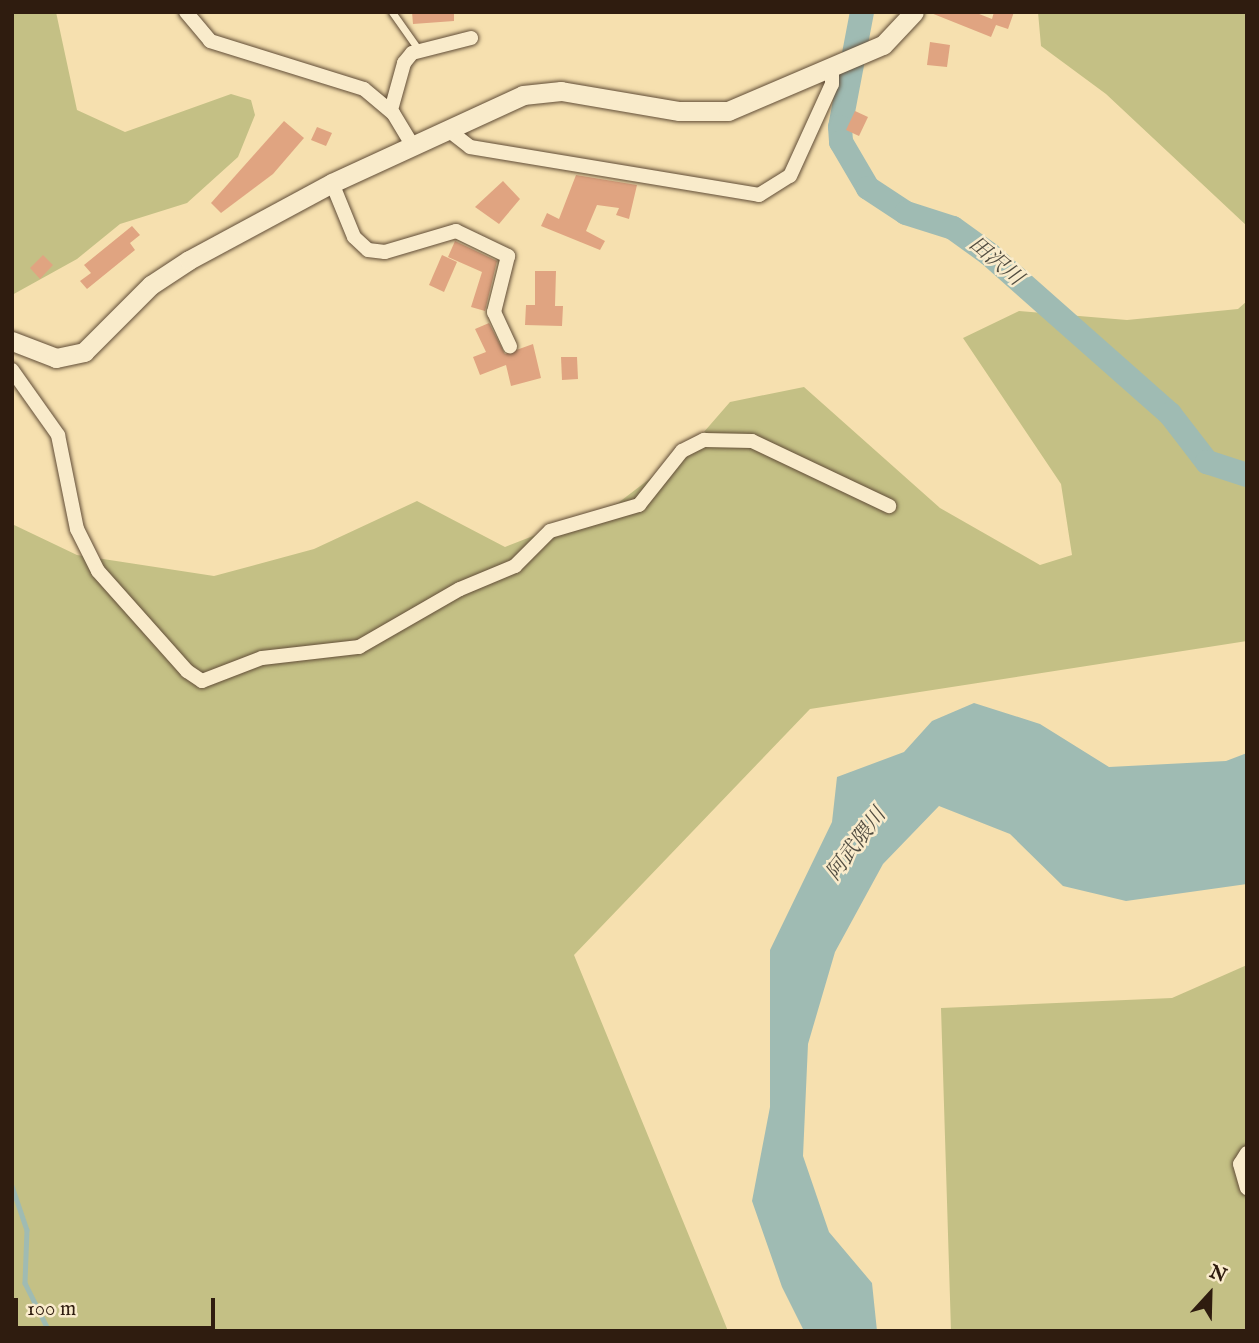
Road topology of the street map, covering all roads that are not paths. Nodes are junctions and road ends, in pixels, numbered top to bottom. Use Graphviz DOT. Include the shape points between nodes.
graph roads {
  1 [pos="186,12"];
  2 [pos="392,12"];
  3 [pos="914,12"];
  4 [pos="471,38"];
  5 [pos="418,49"];
  6 [pos="840,66"];
  7 [pos="391,110"];
  8 [pos="447,129"];
  9 [pos="412,145"];
  10 [pos="332,183"];
  11 [pos="12,341"];
  12 [pos="510,346"];
  13 [pos="12,370"];
  14 [pos="888,506"];
  15 [pos="1247,1153"];
  16 [pos="1247,1188"];
  1 -- 7 [label="street" via="210,41 365,89"];
  2 -- 5 [label="lane"];
  3 -- 6 [label="street" via="883,44"];
  4 -- 5 [label="street"];
  5 -- 7 [label="street" via="404,63"];
  6 -- 8 [label="street" via="728,111 679,111 550,91 523,95"];
  6 -- 8 [label="street" via="790,176 760,195 470,147"];
  7 -- 9 [label="street"];
  8 -- 9 [label="street"];
  9 -- 10 [label="street"];
  10 -- 11 [label="street" via="161,277 84,352 49,357"];
  10 -- 12 [label="street" via="354,237 375,253 456,231 508,256 494,312"];
  13 -- 14 [label="street" via="58,435 77,529 98,571 187,671 202,681 262,658 359,647 460,589 515,566 550,531 639,505 682,451 704,440 752,440"];
  15 -- 16 [label="street" via="1240,1164"];
}
